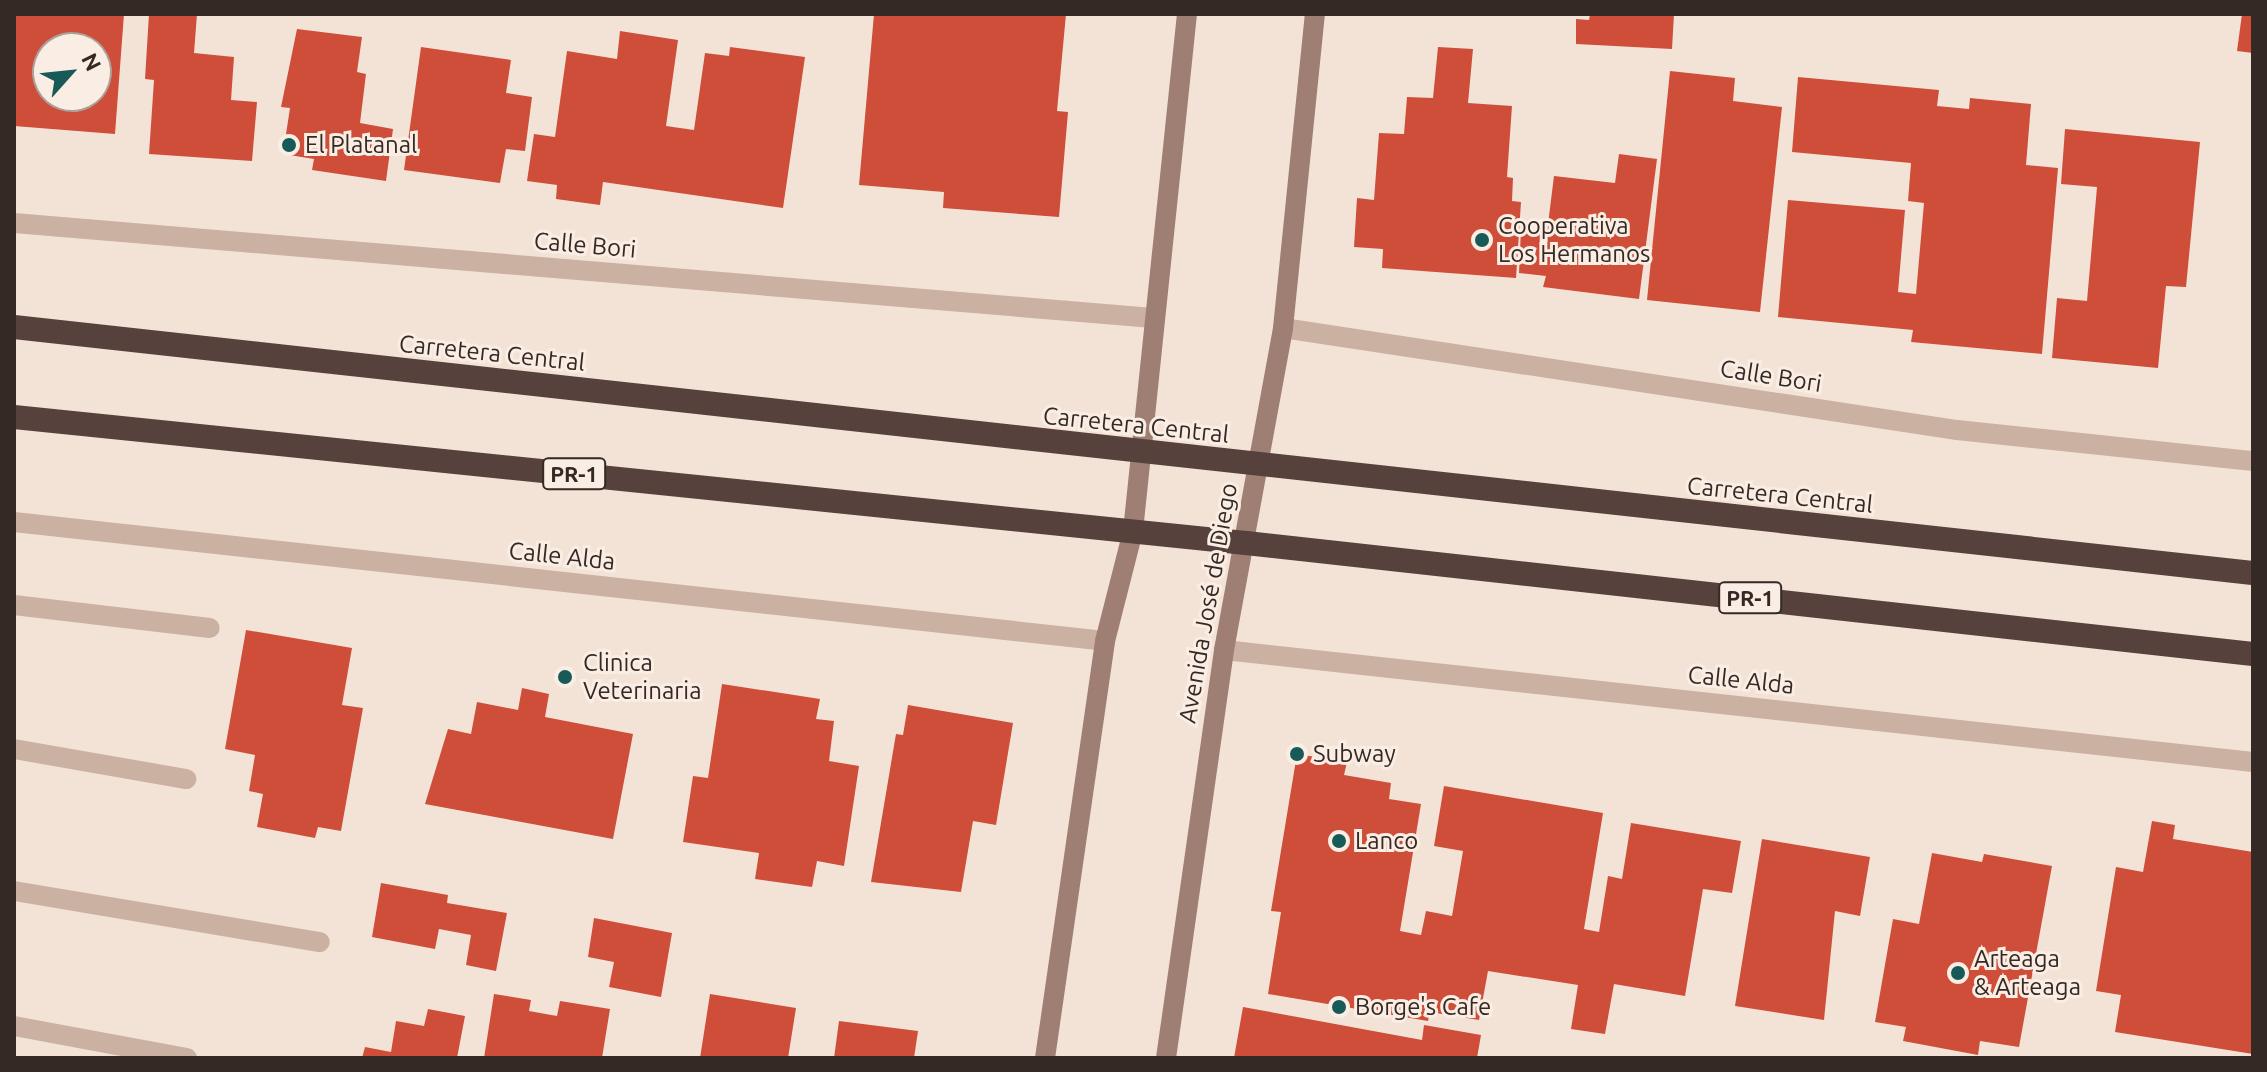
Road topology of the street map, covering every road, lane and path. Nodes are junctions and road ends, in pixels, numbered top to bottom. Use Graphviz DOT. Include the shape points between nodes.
graph roads {
  1 [pos="1187,14"];
  2 [pos="1315,14"];
  3 [pos="14,223"];
  4 [pos="1153,318"];
  5 [pos="14,327"];
  6 [pos="1283,328"];
  7 [pos="14,417"];
  8 [pos="1143,453"];
  9 [pos="2253,461"];
  10 [pos="1257,466"];
  11 [pos="14,522"];
  12 [pos="1133,531"];
  13 [pos="1246,543"];
  14 [pos="2253,573"];
  15 [pos="14,605"];
  16 [pos="210,628"];
  17 [pos="1105,641"];
  18 [pos="1224,650"];
  19 [pos="2253,654"];
  20 [pos="14,749"];
  21 [pos="2253,762"];
  22 [pos="186,779"];
  23 [pos="14,891"];
  24 [pos="320,942"];
  25 [pos="14,1026"];
  26 [pos="187,1058"];
  27 [pos="1045,1058"];
  28 [pos="1166,1058"];
  1 -- 4 [label="street"];
  2 -- 6 [label="street, Avenida José de Diego"];
  3 -- 4 [label="street, Calle Bori"];
  4 -- 8 [label="street"];
  5 -- 8 [label="highway, Carretera Central"];
  6 -- 9 [label="street, Calle Bori" via="1957,430"];
  6 -- 10 [label="street, Avenida José de Diego"];
  7 -- 12 [label="highway, PR-1"];
  8 -- 10 [label="highway, Carretera Central"];
  8 -- 12 [label="street"];
  10 -- 13 [label="street, Avenida José de Diego"];
  10 -- 14 [label="highway, Carretera Central"];
  11 -- 17 [label="street, Calle Alda"];
  12 -- 13 [label="highway, PR-1"];
  12 -- 17 [label="street"];
  13 -- 18 [label="street, Avenida José de Diego"];
  13 -- 19 [label="highway, PR-1"];
  15 -- 16 [label="street"];
  17 -- 27 [label="street"];
  18 -- 21 [label="street, Calle Alda"];
  18 -- 28 [label="street, Avenida José de Diego"];
  20 -- 22 [label="street"];
  23 -- 24 [label="street"];
  25 -- 26 [label="street"];
}
